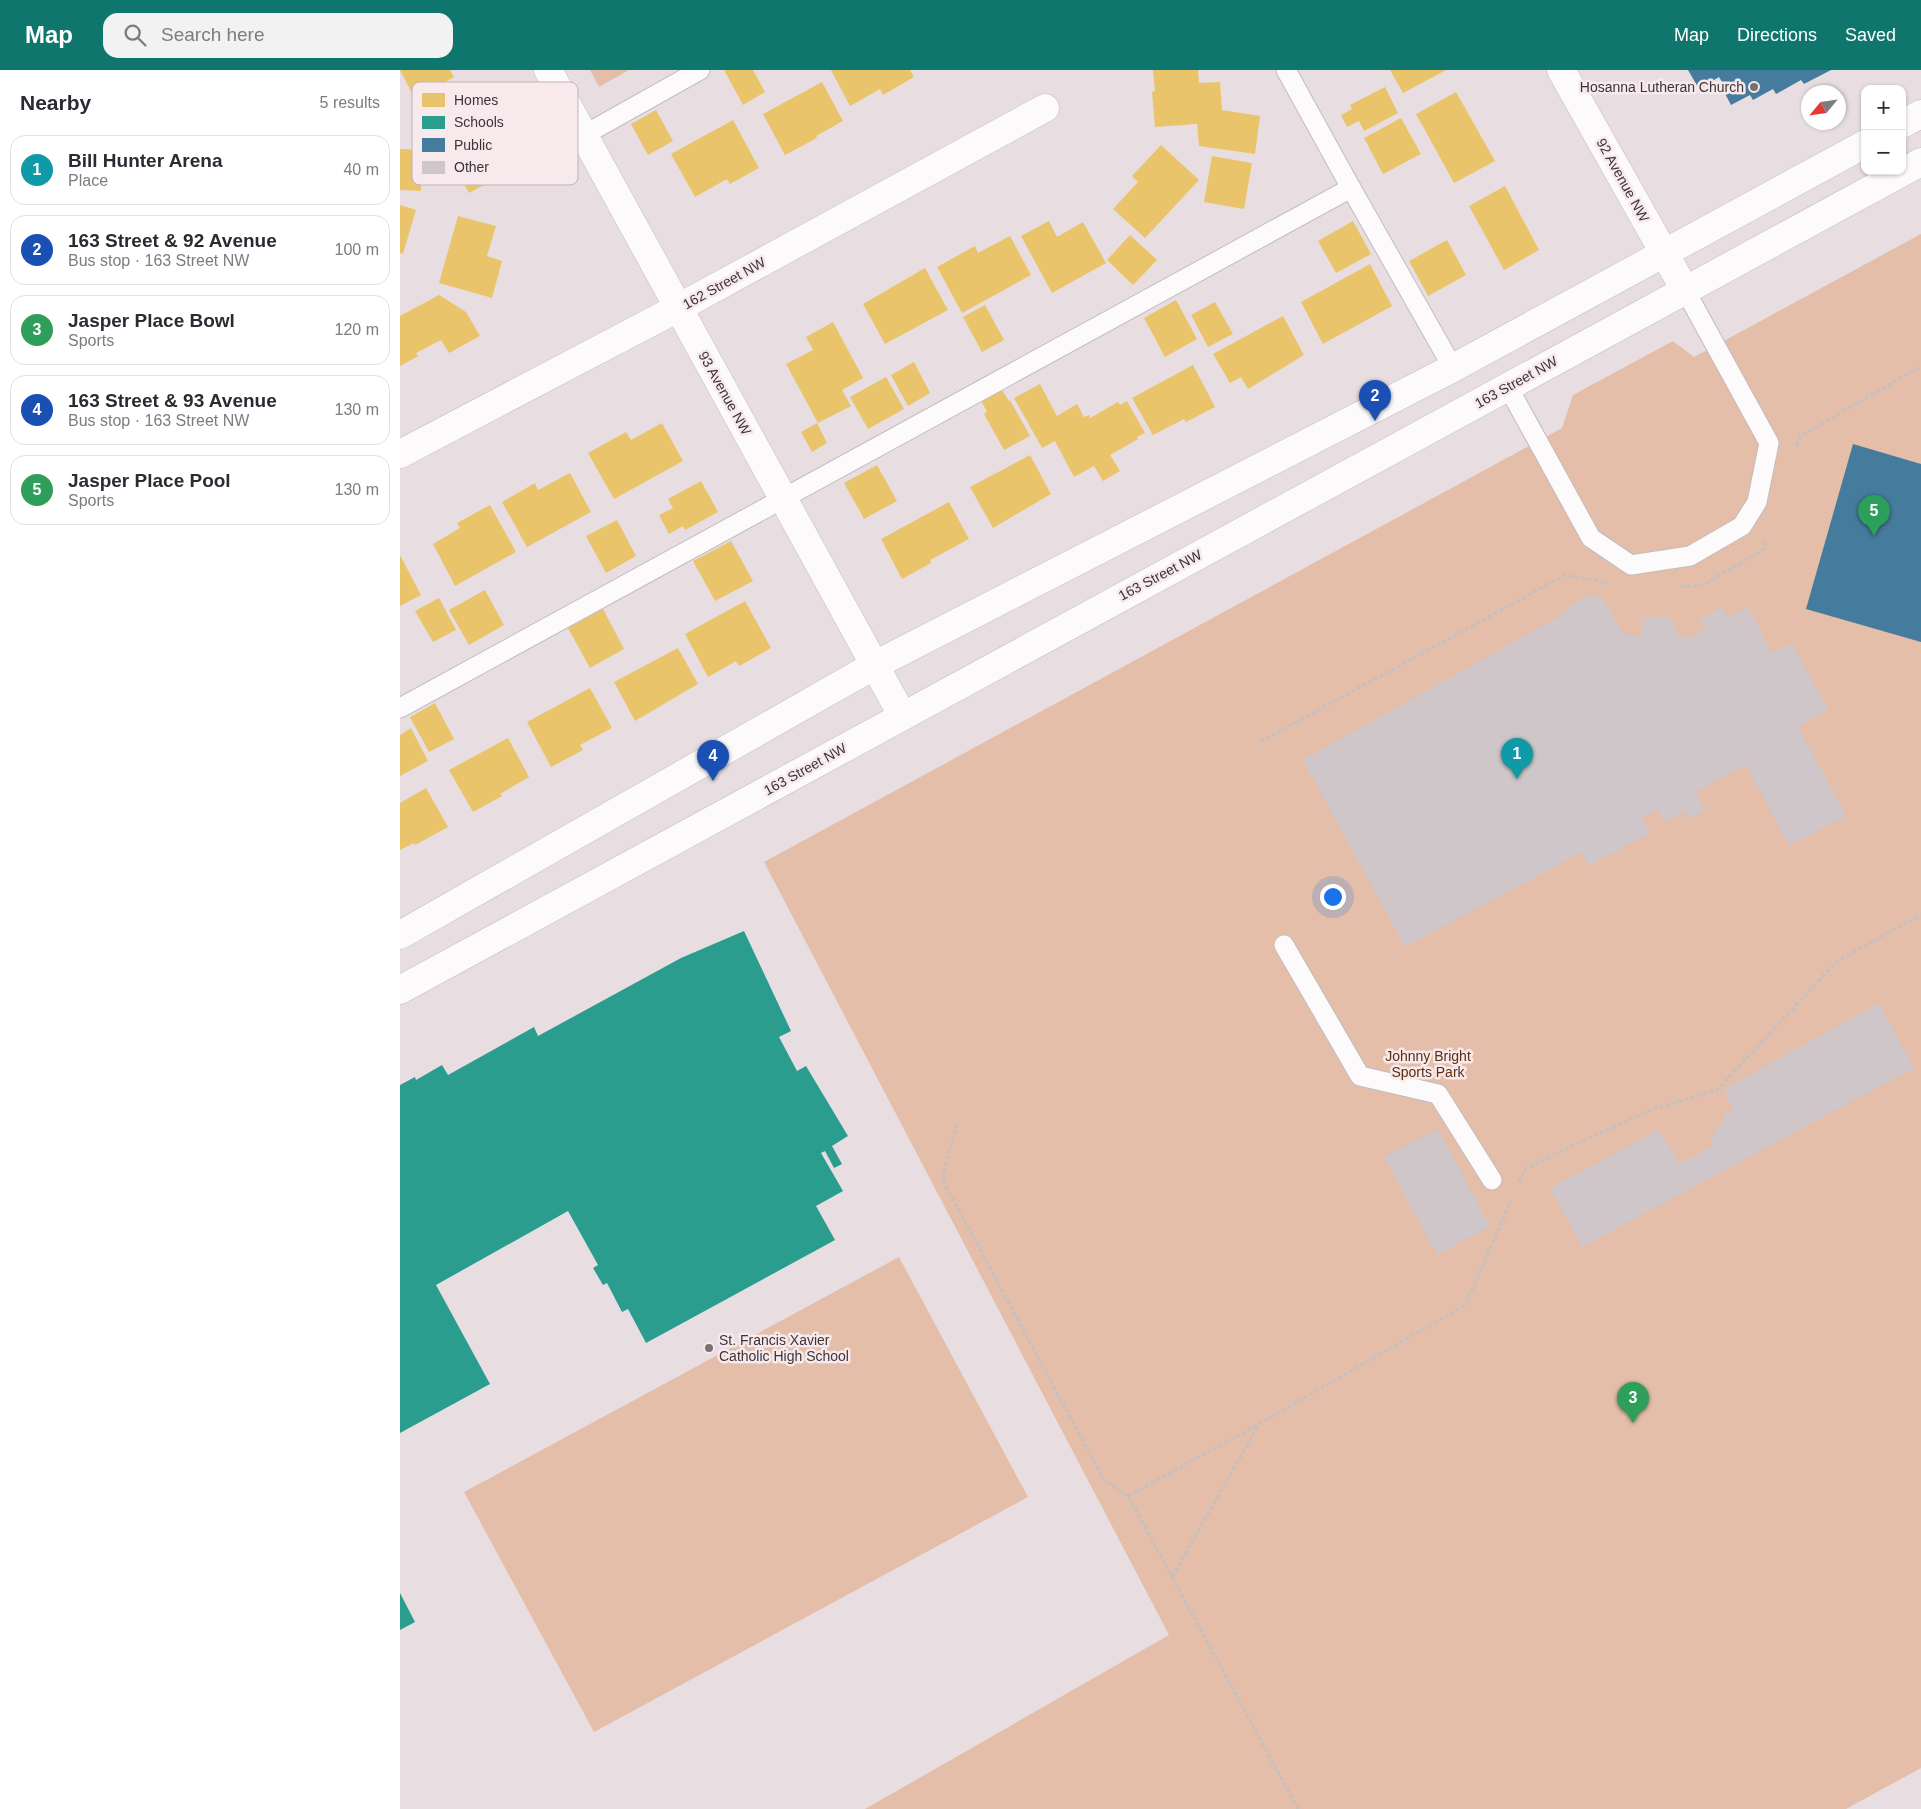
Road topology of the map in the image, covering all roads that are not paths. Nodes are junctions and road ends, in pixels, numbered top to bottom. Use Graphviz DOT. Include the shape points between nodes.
graph roads {
  1 [pos="548,70"];
  2 [pos="700,70"];
  3 [pos="1286,70"];
  4 [pos="1562,70"];
  5 [pos="555,82"];
  6 [pos="1045,108"];
  7 [pos="1921,114"];
  8 [pos="1906,122"];
  9 [pos="578,124"];
  10 [pos="584,135"];
  11 [pos="1861,146"];
  12 [pos="1921,162"];
  13 [pos="1351,188"];
  14 [pos="1664,253"];
  15 [pos="1685,290"];
  16 [pos="678,308"];
  17 [pos="1453,368"];
  18 [pos="1508,387"];
  19 [pos="400,454"];
  20 [pos="784,499"];
  21 [pos="874,665"];
  22 [pos="400,708"];
  23 [pos="902,715"];
  24 [pos="400,935"];
  25 [pos="1284,945"];
  26 [pos="400,990"];
  27 [pos="1492,1180"];
  1 -- 5 [label="street, 93 Avenue NW"];
  2 -- 10 [label="lane"];
  3 -- 13 [label="lane"];
  4 -- 14 [label="street, 92 Avenue NW"];
  6 -- 16 [label="street, 162 Street NW"];
  7 -- 8 [label="street"];
  9 -- 10 [label="street, 93 Avenue NW"];
  10 -- 16 [label="street, 93 Avenue NW"];
  11 -- 14 [label="street"];
  12 -- 15 [label="street, 163 Street NW"];
  13 -- 17 [label="lane"];
  13 -- 20 [label="lane"];
  14 -- 15 [label="street, 92 Avenue NW"];
  14 -- 17 [label="street"];
  15 -- 18 [label="street, 163 Street NW"];
  15 -- 18 [label="lane" via="1769,443 1757,502 1742,526 1690,556 1631,565 1592,538"];
  16 -- 19 [label="street, 162 Street NW"];
  16 -- 20 [label="street, 93 Avenue NW"];
  17 -- 21 [label="street"];
  18 -- 23 [label="street, 163 Street NW"];
  20 -- 21 [label="street, 93 Avenue NW"];
  20 -- 22 [label="lane"];
  21 -- 23 [label="street, 93 Avenue NW"];
  21 -- 24 [label="street"];
  23 -- 26 [label="street, 163 Street NW"];
  25 -- 27 [label="lane" via="1360,1076 1438,1094"];
}
